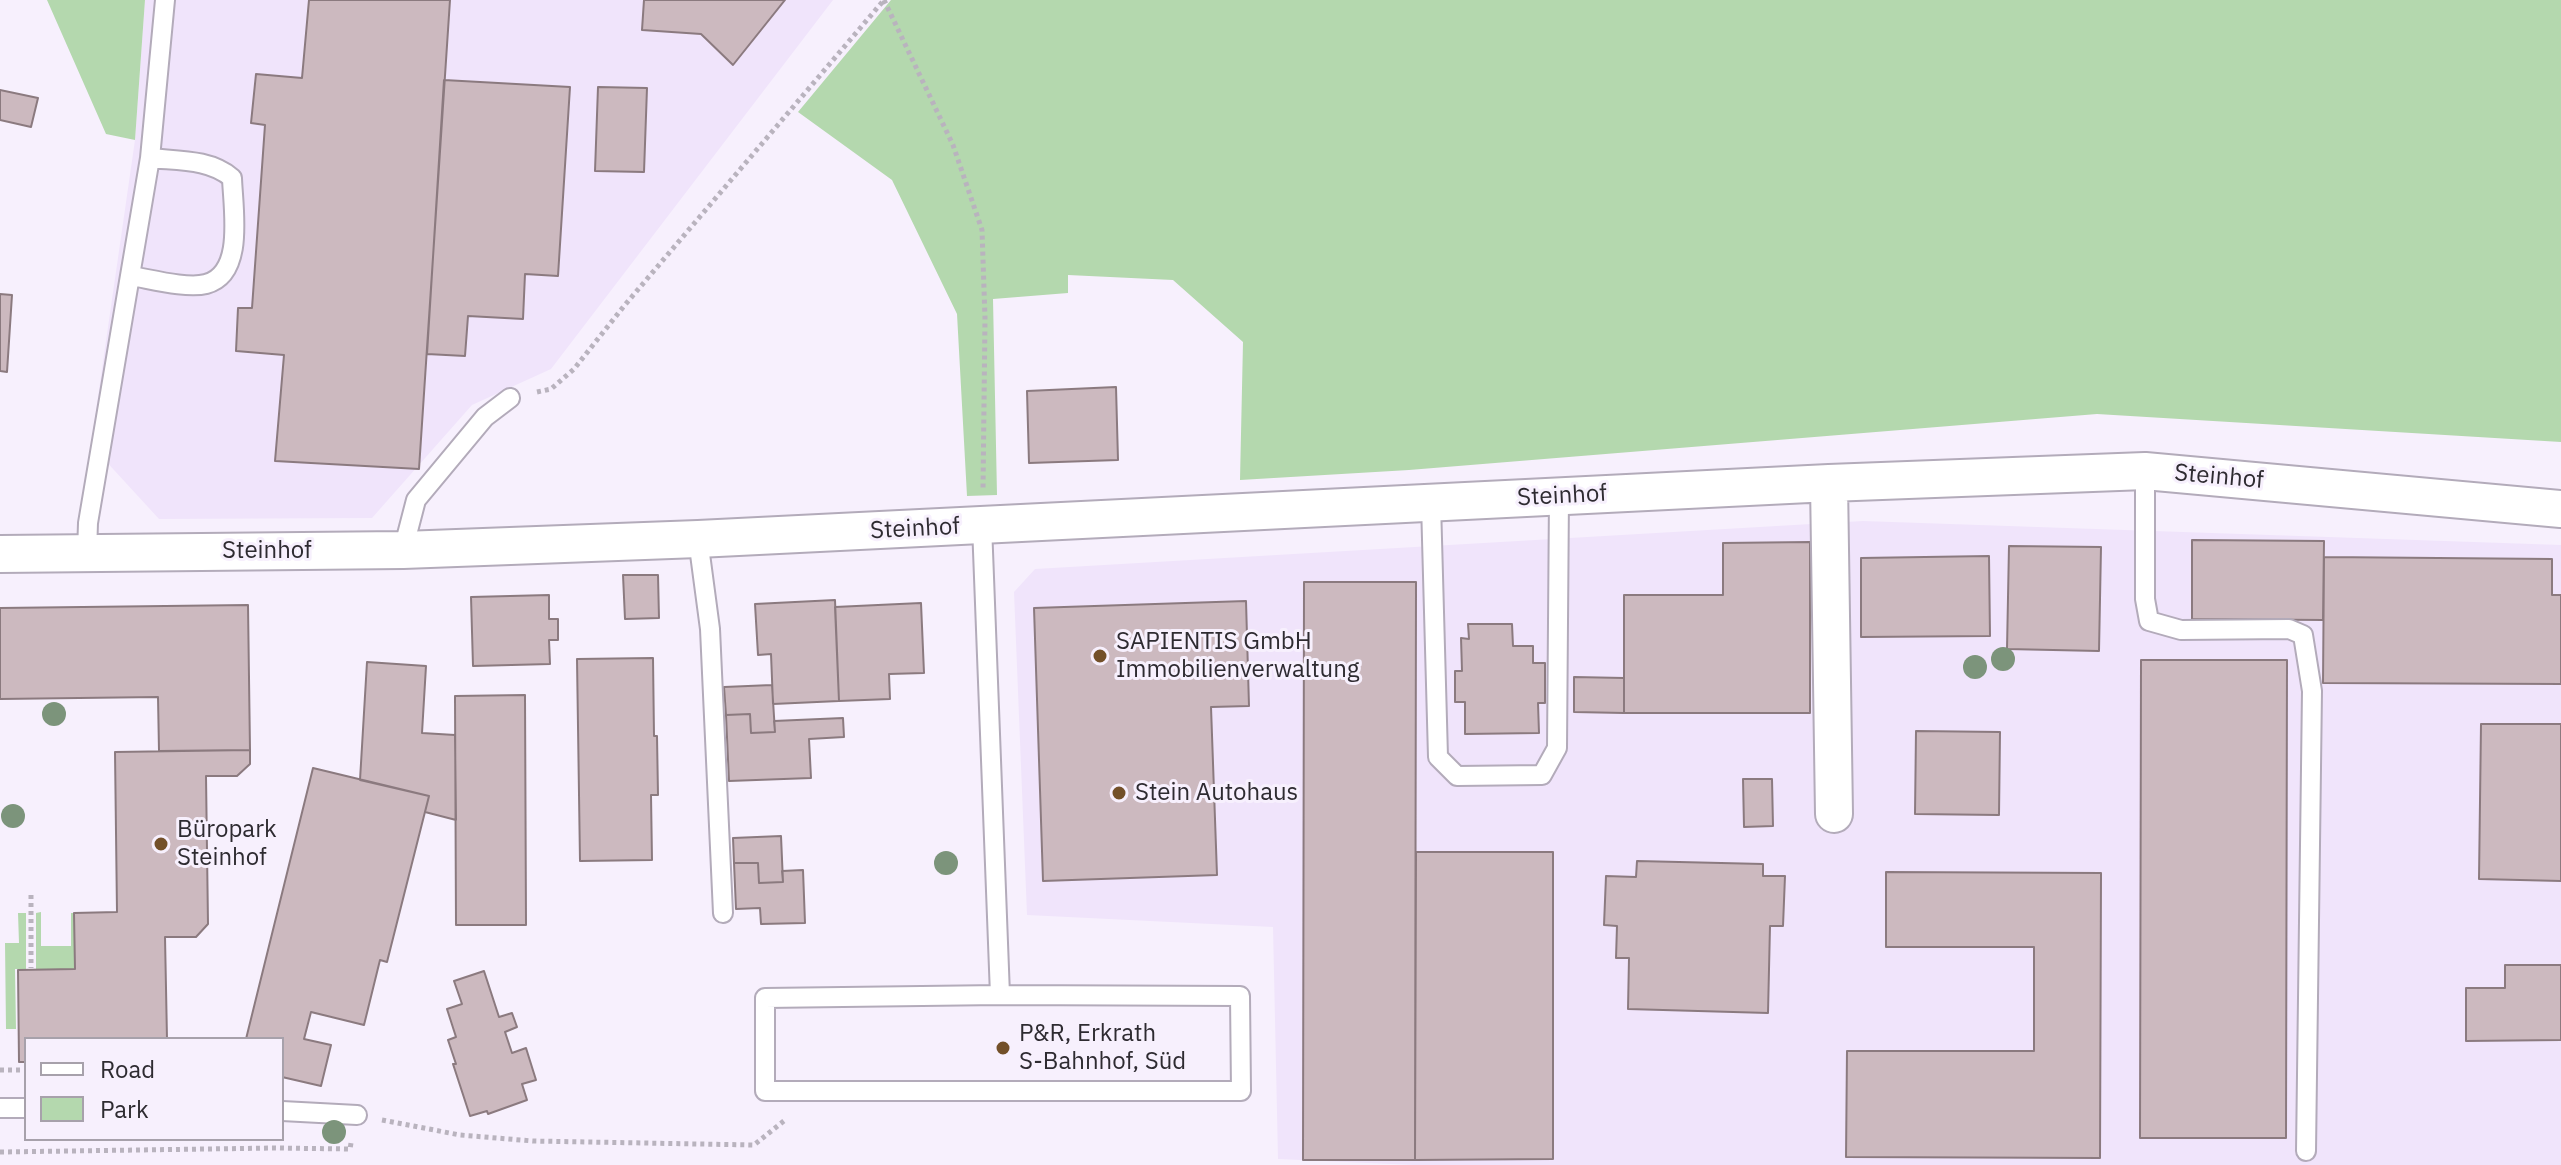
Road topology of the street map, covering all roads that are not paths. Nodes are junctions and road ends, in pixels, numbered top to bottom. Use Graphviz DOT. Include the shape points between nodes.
graph roads {
  1 [pos="165,0"];
  2 [pos="150,158"];
  3 [pos="131,276"];
  4 [pos="510,398"];
  5 [pos="2145,471"];
  6 [pos="1829,483"];
  7 [pos="1559,496"];
  8 [pos="1431,503"];
  9 [pos="2561,509"];
  10 [pos="982,525"];
  11 [pos="698,539"];
  12 [pos="403,550"];
  13 [pos="87,553"];
  14 [pos="0,554"];
  15 [pos="1834,814"];
  16 [pos="723,913"];
  17 [pos="1000,995"];
  18 [pos="0,1108"];
  19 [pos="24,1108"];
  20 [pos="284,1111"];
  21 [pos="357,1115"];
  22 [pos="2306,1151"];
  1 -- 2 [label="lane"];
  2 -- 3 [label="lane"];
  2 -- 3 [label="lane" via="208,164 232,178 233,257 221,278 203,285"];
  3 -- 13 [label="lane"];
  4 -- 12 [label="lane" via="485,417 416,500"];
  5 -- 6 [label="street, Steinhof"];
  5 -- 9 [label="street, Steinhof"];
  5 -- 22 [label="lane" via="2149,621 2181,630 2289,629 2303,635 2312,691"];
  6 -- 7 [label="street, Steinhof"];
  6 -- 15 [label="street"];
  7 -- 8 [label="street, Steinhof"];
  7 -- 8 [label="lane" via="1557,748 1542,775 1457,776 1438,757"];
  8 -- 10 [label="street, Steinhof"];
  10 -- 11 [label="street, Steinhof"];
  10 -- 17 [label="lane"];
  11 -- 12 [label="street, Steinhof"];
  11 -- 16 [label="lane" via="710,629"];
  12 -- 13 [label="street, Steinhof"];
  13 -- 14 [label="street, Steinhof"];
  17 -- 17 [label="lane" via="765,998 765,1091 1241,1091 1240,996"];
  18 -- 19 [label="lane"];
  20 -- 21 [label="lane"];
}
